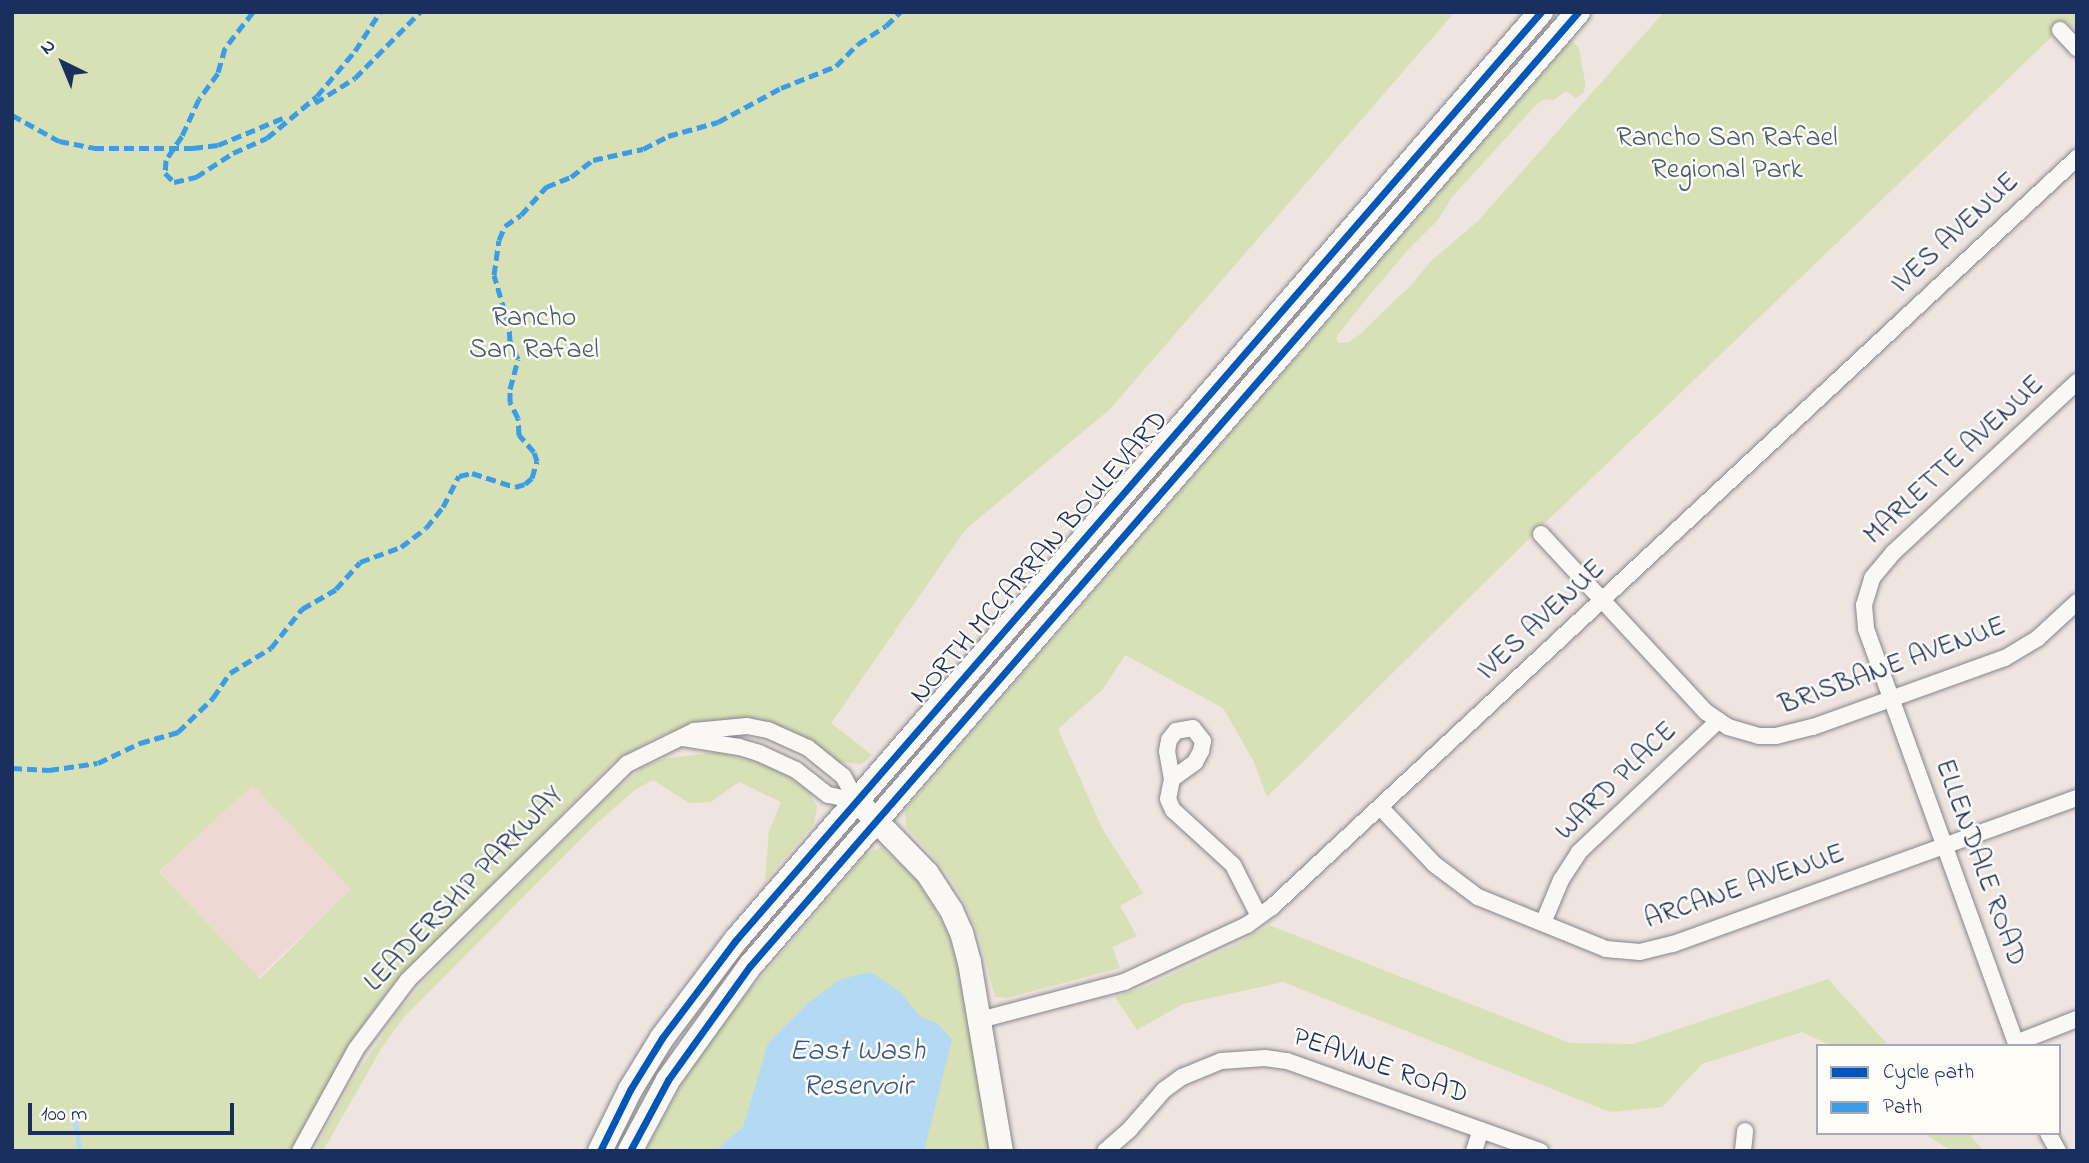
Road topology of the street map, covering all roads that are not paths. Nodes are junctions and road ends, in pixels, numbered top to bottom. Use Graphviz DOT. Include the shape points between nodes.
graph roads {
  1 [pos="1541,12"];
  2 [pos="1578,12"];
  3 [pos="2060,30"];
  4 [pos="2077,48"];
  5 [pos="2077,158"];
  6 [pos="1393,183"];
  7 [pos="1414,201"];
  8 [pos="2077,382"];
  9 [pos="1541,534"];
  10 [pos="1603,601"];
  11 [pos="2077,602"];
  12 [pos="1891,699"];
  13 [pos="1718,721"];
  14 [pos="682,738"];
  15 [pos="1172,779"];
  16 [pos="2077,798"];
  17 [pos="857,801"];
  18 [pos="1380,807"];
  19 [pos="877,821"];
  20 [pos="1944,846"];
  21 [pos="1259,916"];
  22 [pos="1543,923"];
  23 [pos="2077,1019"];
  24 [pos="980,1020"];
  25 [pos="2016,1044"];
  26 [pos="1481,1130"];
  27 [pos="1745,1130"];
  28 [pos="2049,1135"];
  29 [pos="300,1151"];
  30 [pos="600,1151"];
  31 [pos="630,1151"];
  32 [pos="1001,1151"];
  33 [pos="1105,1151"];
  34 [pos="1474,1151"];
  35 [pos="1540,1151"];
  36 [pos="1744,1151"];
  37 [pos="2058,1151"];
  1 -- 6 [label="main road, NORTH MCCARRAN BOULEVARD"];
  2 -- 7 [label="main road, NORTH MCCARRAN BOULEVARD"];
  3 -- 4 [label="street"];
  5 -- 10 [label="street, IVES AVENUE"];
  6 -- 7 [label="main road"];
  6 -- 17 [label="main road, NORTH MCCARRAN BOULEVARD"];
  7 -- 19 [label="main road, NORTH MCCARRAN BOULEVARD"];
  8 -- 12 [label="street, MARLETTE AVENUE" via="1894,552 1872,578 1864,618"];
  9 -- 10 [label="street, BRISBANE AVENUE"];
  10 -- 13 [label="street, BRISBANE AVENUE"];
  10 -- 18 [label="street, IVES AVENUE"];
  11 -- 12 [label="street, BRISBANE AVENUE" via="2017,653"];
  12 -- 13 [label="street, BRISBANE AVENUE" via="1776,736 1743,733"];
  12 -- 20 [label="street, ELLENDALE ROAD"];
  13 -- 22 [label="street, WARD PLACE" via="1579,852"];
  14 -- 17 [label="street" via="758,753 796,770 828,795"];
  14 -- 17 [label="street, LEADERSHIP PARKWAY" via="728,725 768,730 824,760 843,776"];
  14 -- 29 [label="street, LEADERSHIP PARKWAY" via="644,753 608,780 408,980 356,1049"];
  15 -- 21 [label="street" via="1168,799 1173,810 1225,855"];
  16 -- 20 [label="street, ARCANE AVENUE"];
  17 -- 19 [label="street"];
  17 -- 30 [label="main road, NORTH MCCARRAN BOULEVARD" via="696,989 630,1090"];
  18 -- 21 [label="street, IVES AVENUE"];
  18 -- 22 [label="street, ARCANE AVENUE" via="1462,887"];
  19 -- 24 [label="street" via="927,873 951,910 970,962"];
  19 -- 31 [label="main road, NORTH MCCARRAN BOULEVARD" via="722,1001 668,1080"];
  20 -- 22 [label="street, ARCANE AVENUE" via="1656,949 1606,949"];
  20 -- 25 [label="street, ELLENDALE ROAD"];
  21 -- 24 [label="street, IVES AVENUE" via="1112,987"];
  23 -- 25 [label="street"];
  24 -- 32 [label="street"];
  26 -- 33 [label="street, PEAVINE ROAD" via="1287,1060 1242,1058 1182,1077"];
  26 -- 34 [label="street"];
  26 -- 35 [label="street, PEAVINE ROAD"];
  27 -- 36 [label="street"];
  28 -- 37 [label="street"];
}
